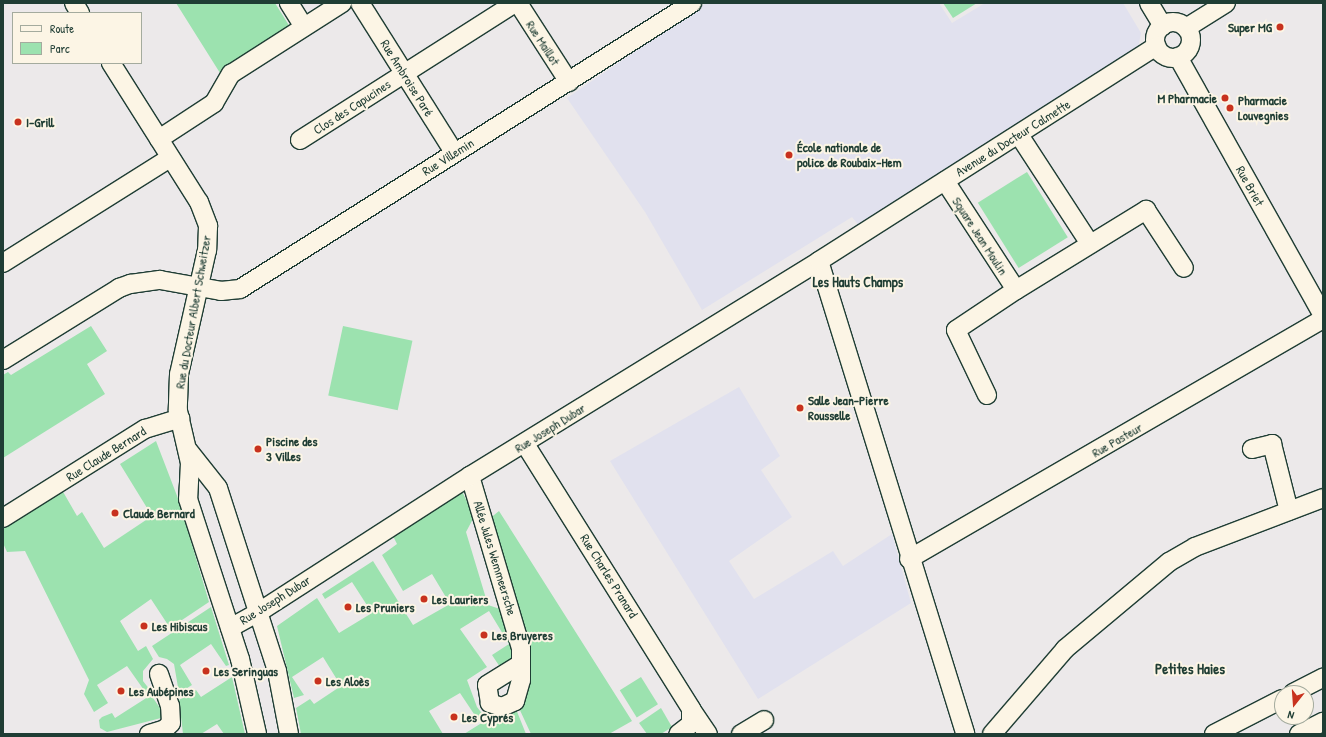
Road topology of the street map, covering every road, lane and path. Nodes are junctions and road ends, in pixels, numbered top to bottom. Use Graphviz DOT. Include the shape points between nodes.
graph roads {
  1 [pos="74,3"];
  2 [pos="289,3"];
  3 [pos="342,3"];
  4 [pos="360,3"];
  5 [pos="516,3"];
  6 [pos="692,3"];
  7 [pos="1149,3"];
  8 [pos="1226,3"];
  9 [pos="79,12"];
  10 [pos="1163,26"];
  11 [pos="304,27"];
  12 [pos="1186,28"];
  13 [pos="1156,46"];
  14 [pos="1178,57"];
  15 [pos="112,64"];
  16 [pos="404,74"];
  17 [pos="569,82"];
  18 [pos="1018,135"];
  19 [pos="159,139"];
  20 [pos="300,140"];
  21 [pos="454,152"];
  22 [pos="170,158"];
  23 [pos="945,181"];
  24 [pos="869,228"];
  25 [pos="1090,244"];
  26 [pos="819,261"];
  27 [pos="3,263"];
  28 [pos="1184,268"];
  29 [pos="198,286"];
  30 [pos="1016,290"];
  31 [pos="1323,314"];
  32 [pos="1323,319"];
  33 [pos="10,356"];
  34 [pos="988,395"];
  35 [pos="180,418"];
  36 [pos="525,444"];
  37 [pos="1252,449"];
  38 [pos="188,450"];
  39 [pos="470,476"];
  40 [pos="1323,498"];
  41 [pos="1289,511"];
  42 [pos="3,518"];
  43 [pos="909,559"];
  44 [pos="259,612"];
  45 [pos="230,628"];
  46 [pos="520,664"];
  47 [pos="159,674"];
  48 [pos="1323,678"];
  49 [pos="1309,685"];
  50 [pos="1274,703"];
  51 [pos="692,714"];
  52 [pos="764,720"];
  53 [pos="1323,722"];
  54 [pos="149,734"];
  55 [pos="257,734"];
  56 [pos="289,734"];
  57 [pos="678,734"];
  58 [pos="708,734"];
  59 [pos="741,734"];
  60 [pos="965,734"];
  61 [pos="992,734"];
  62 [pos="1214,734"];
  63 [pos="1299,734"];
  1 -- 9 [label="street"];
  2 -- 11 [label="street"];
  3 -- 11 [label="street"];
  4 -- 16 [label="street, Rue Ambroise Paré"];
  5 -- 16 [label="street, Clos des Capucines"];
  5 -- 17 [label="street, Rue Maillot"];
  6 -- 17 [label="street, Rue Villemin"];
  7 -- 10 [label="street"];
  8 -- 12 [label="street"];
  10 -- 12 [label="street" via="1176,23"];
  10 -- 13 [label="street" via="1156,35"];
  11 -- 19 [label="street" via="231,74 214,103"];
  12 -- 14 [label="street" via="1190,35 1190,44 1186,52"];
  13 -- 14 [label="street" via="1164,56"];
  13 -- 18 [label="street, Avenue du Docteur Calmette"];
  14 -- 31 [label="street, Rue Briet"];
  15 -- 19 [label="street, Rue du Docteur Albert Schweitzer"];
  16 -- 20 [label="street, Clos des Capucines"];
  16 -- 21 [label="street, Rue Ambroise Paré"];
  17 -- 21 [label="street, Rue Villemin"];
  18 -- 23 [label="street, Avenue du Docteur Calmette"];
  18 -- 25 [label="street"];
  19 -- 22 [label="street, Rue du Docteur Albert Schweitzer"];
  21 -- 29 [label="street, Rue Villemin" via="240,289 226,292"];
  22 -- 27 [label="street"];
  22 -- 29 [label="street, Rue du Docteur Albert Schweitzer" via="198,202 208,226 207,250"];
  23 -- 24 [label="street, Avenue du Docteur Calmette"];
  23 -- 30 [label="street, Square Jean Moulin"];
  24 -- 26 [label="street, Rue Joseph Dubar"];
  25 -- 28 [label="street" via="1146,210"];
  25 -- 30 [label="street"];
  26 -- 36 [label="street, Rue Joseph Dubar"];
  26 -- 43 [label="street"];
  29 -- 33 [label="street, Rue Villemin" via="160,280 119,288"];
  29 -- 35 [label="street, Rue du Docteur Albert Schweitzer" via="179,374"];
  30 -- 34 [label="street" via="956,330"];
  32 -- 43 [label="street, Rue Pasteur"];
  35 -- 38 [label="street, Rue du Docteur Albert Schweitzer"];
  35 -- 42 [label="street, Rue Claude Bernard" via="145,429"];
  36 -- 39 [label="street, Rue Joseph Dubar"];
  36 -- 51 [label="street, Rue Charles Pranard"];
  37 -- 41 [label="street" via="1272,444"];
  38 -- 44 [label="street" via="218,488"];
  38 -- 45 [label="street" via="188,499"];
  39 -- 44 [label="street, Rue Joseph Dubar"];
  39 -- 46 [label="street, Allée Jules Wemmeersche" via="520,642"];
  40 -- 41 [label="street"];
  41 -- 61 [label="street" via="1195,547 1169,562 1065,650"];
  43 -- 60 [label="street"];
  44 -- 45 [label="street, Rue Joseph Dubar"];
  44 -- 56 [label="street" via="276,671"];
  45 -- 55 [label="street"];
  47 -- 54 [label="street" via="170,706 171,723 165,729"];
  48 -- 49 [label="street"];
  50 -- 62 [label="street"];
  51 -- 57 [label="street" via="690,725"];
  51 -- 58 [label="street, Rue Charles Pranard"];
  52 -- 59 [label="street"];
  53 -- 63 [label="street"];
}
